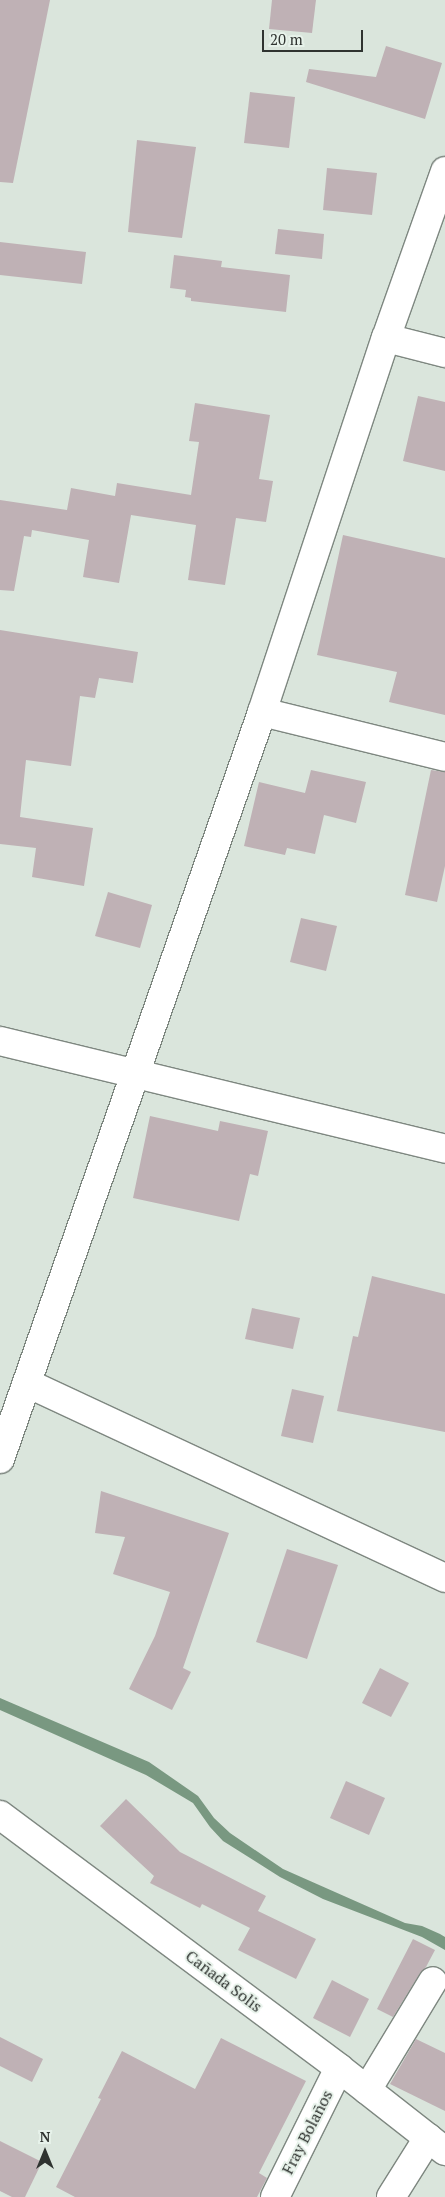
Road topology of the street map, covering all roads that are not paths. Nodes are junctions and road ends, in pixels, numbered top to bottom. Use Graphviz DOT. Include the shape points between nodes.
graph roads {
  1 [pos="445,171"];
  2 [pos="386,338"];
  3 [pos="445,354"];
  4 [pos="262,712"];
  5 [pos="445,757"];
  6 [pos="0,1041"];
  7 [pos="135,1074"];
  8 [pos="445,1149"];
  9 [pos="26,1383"];
  10 [pos="0,1459"];
  11 [pos="445,1578"];
  12 [pos="0,1815"];
  13 [pos="433,1981"];
  14 [pos="339,2068"];
  15 [pos="367,2090"];
  16 [pos="436,2144"];
  17 [pos="275,2197"];
  18 [pos="390,2197"];
  1 -- 2 [label="street"];
  2 -- 3 [label="street"];
  2 -- 4 [label="street"];
  4 -- 5 [label="street"];
  4 -- 7 [label="street"];
  6 -- 7 [label="street"];
  7 -- 8 [label="street"];
  7 -- 9 [label="street"];
  9 -- 10 [label="street"];
  9 -- 11 [label="street"];
  12 -- 14 [label="street, Cañada Solis"];
  13 -- 15 [label="street"];
  14 -- 15 [label="street, Cañada Solis"];
  14 -- 17 [label="street, Fray Bolaños"];
  15 -- 16 [label="street, Cañada Solis"];
  16 -- 18 [label="street"];
}
